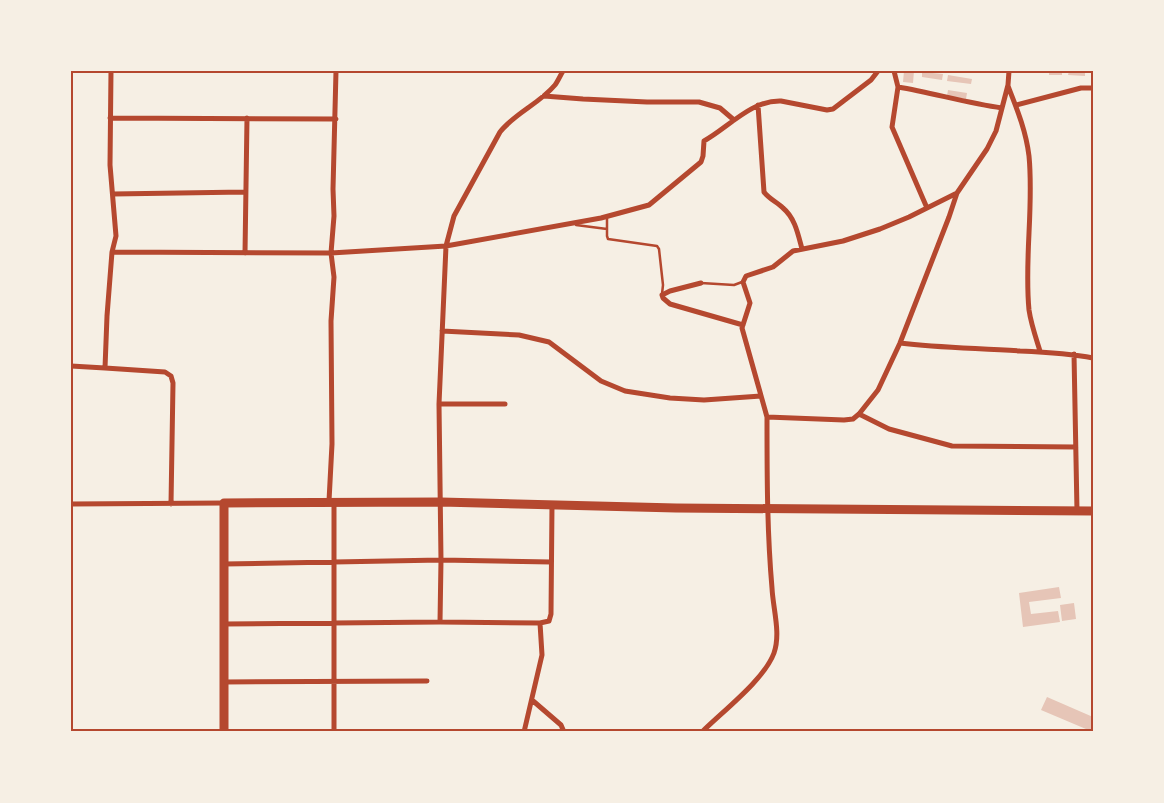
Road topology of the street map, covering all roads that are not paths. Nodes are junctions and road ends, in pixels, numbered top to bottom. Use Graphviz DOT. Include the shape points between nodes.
graph roads {
  1 [pos="111,71"];
  2 [pos="336,71"];
  3 [pos="563,71"];
  4 [pos="878,71"];
  5 [pos="894,71"];
  6 [pos="1009,71"];
  7 [pos="1008,85"];
  8 [pos="898,87"];
  9 [pos="1093,88"];
  10 [pos="544,96"];
  11 [pos="758,105"];
  12 [pos="1016,106"];
  13 [pos="1002,108"];
  14 [pos="110,118"];
  15 [pos="247,118"];
  16 [pos="336,119"];
  17 [pos="734,120"];
  18 [pos="245,192"];
  19 [pos="957,193"];
  20 [pos="112,194"];
  21 [pos="927,208"];
  22 [pos="607,216"];
  23 [pos="570,224"];
  24 [pos="607,229"];
  25 [pos="446,246"];
  26 [pos="802,249"];
  27 [pos="112,252"];
  28 [pos="245,253"];
  29 [pos="331,253"];
  30 [pos="742,282"];
  31 [pos="701,283"];
  32 [pos="662,295"];
  33 [pos="743,325"];
  34 [pos="442,332"];
  35 [pos="900,343"];
  36 [pos="1040,351"];
  37 [pos="1074,354"];
  38 [pos="1093,358"];
  39 [pos="71,366"];
  40 [pos="105,368"];
  41 [pos="761,396"];
  42 [pos="440,404"];
  43 [pos="505,404"];
  44 [pos="859,414"];
  45 [pos="766,417"];
  46 [pos="1076,447"];
  47 [pos="332,502"];
  48 [pos="441,502"];
  49 [pos="224,503"];
  50 [pos="71,504"];
  51 [pos="171,504"];
  52 [pos="552,504"];
  53 [pos="768,508"];
  54 [pos="1077,511"];
  55 [pos="1093,511"];
  56 [pos="441,560"];
  57 [pos="335,562"];
  58 [pos="551,562"];
  59 [pos="224,564"];
  60 [pos="440,622"];
  61 [pos="334,623"];
  62 [pos="540,623"];
  63 [pos="224,624"];
  64 [pos="426,681"];
  65 [pos="224,682"];
  66 [pos="334,682"];
  67 [pos="532,700"];
  68 [pos="224,732"];
  69 [pos="334,732"];
  70 [pos="524,732"];
  71 [pos="564,732"];
  72 [pos="702,732"];
  1 -- 14 [label="street"];
  2 -- 16 [label="street"];
  3 -- 10 [label="street"];
  4 -- 11 [label="street" via="833,109 775,101"];
  5 -- 8 [label="street"];
  6 -- 7 [label="street"];
  7 -- 12 [label="street"];
  7 -- 13 [label="street"];
  8 -- 13 [label="street"];
  8 -- 21 [label="street" via="892,127"];
  9 -- 12 [label="street" via="1081,88"];
  10 -- 17 [label="street" via="699,102 720,108"];
  10 -- 25 [label="street" via="508,122 500,132 454,216"];
  11 -- 17 [label="street"];
  11 -- 26 [label="street" via="764,192 791,217"];
  12 -- 36 [label="street" via="1029,156 1028,294"];
  13 -- 19 [label="street" via="987,149"];
  14 -- 15 [label="street"];
  14 -- 20 [label="street"];
  15 -- 16 [label="street"];
  15 -- 18 [label="street"];
  16 -- 29 [label="street"];
  17 -- 22 [label="street" via="704,141 701,162 660,198 649,205"];
  18 -- 20 [label="street"];
  18 -- 28 [label="street"];
  19 -- 21 [label="street"];
  19 -- 35 [label="street"];
  20 -- 27 [label="street" via="116,236"];
  21 -- 26 [label="street" via="880,229"];
  22 -- 23 [label="street"];
  22 -- 24 [label="lane"];
  23 -- 24 [label="lane"];
  23 -- 25 [label="street"];
  24 -- 32 [label="lane" via="608,239 660,248"];
  25 -- 29 [label="street"];
  25 -- 34 [label="street"];
  26 -- 30 [label="street" via="788,254 773,267 746,276"];
  27 -- 28 [label="street"];
  27 -- 40 [label="street"];
  28 -- 29 [label="street"];
  29 -- 47 [label="street" via="334,277 331,321"];
  30 -- 31 [label="lane" via="734,285"];
  30 -- 33 [label="street" via="750,303"];
  31 -- 32 [label="street"];
  32 -- 33 [label="street" via="670,304"];
  33 -- 41 [label="street"];
  34 -- 41 [label="street" via="519,335 549,342 601,381 625,391 704,400"];
  34 -- 42 [label="street"];
  35 -- 36 [label="street"];
  35 -- 44 [label="street" via="878,390"];
  36 -- 37 [label="street"];
  37 -- 38 [label="street"];
  37 -- 46 [label="street"];
  39 -- 40 [label="street"];
  40 -- 51 [label="street" via="166,372 172,376"];
  41 -- 45 [label="street"];
  42 -- 43 [label="street"];
  42 -- 48 [label="street"];
  44 -- 45 [label="street" via="844,420"];
  44 -- 46 [label="street" via="889,429 952,446"];
  45 -- 53 [label="street"];
  46 -- 54 [label="street"];
  47 -- 48 [label="main road"];
  47 -- 49 [label="main road"];
  47 -- 57 [label="street"];
  48 -- 52 [label="main road"];
  48 -- 56 [label="street"];
  49 -- 51 [label="street"];
  49 -- 59 [label="main road"];
  50 -- 51 [label="street"];
  52 -- 53 [label="main road"];
  52 -- 58 [label="street"];
  53 -- 54 [label="main road"];
  53 -- 72 [label="street" via="777,637 774,653 746,691"];
  54 -- 55 [label="main road"];
  56 -- 57 [label="street"];
  56 -- 58 [label="street"];
  56 -- 60 [label="street"];
  57 -- 59 [label="street"];
  57 -- 61 [label="street"];
  58 -- 62 [label="street" via="552,614"];
  59 -- 63 [label="main road"];
  60 -- 61 [label="street"];
  60 -- 62 [label="street"];
  61 -- 63 [label="street"];
  61 -- 66 [label="street"];
  62 -- 67 [label="street" via="542,655"];
  63 -- 65 [label="main road"];
  64 -- 66 [label="street"];
  65 -- 66 [label="street"];
  65 -- 68 [label="main road"];
  66 -- 69 [label="street"];
  67 -- 70 [label="street"];
  67 -- 71 [label="street" via="561,725"];
}
